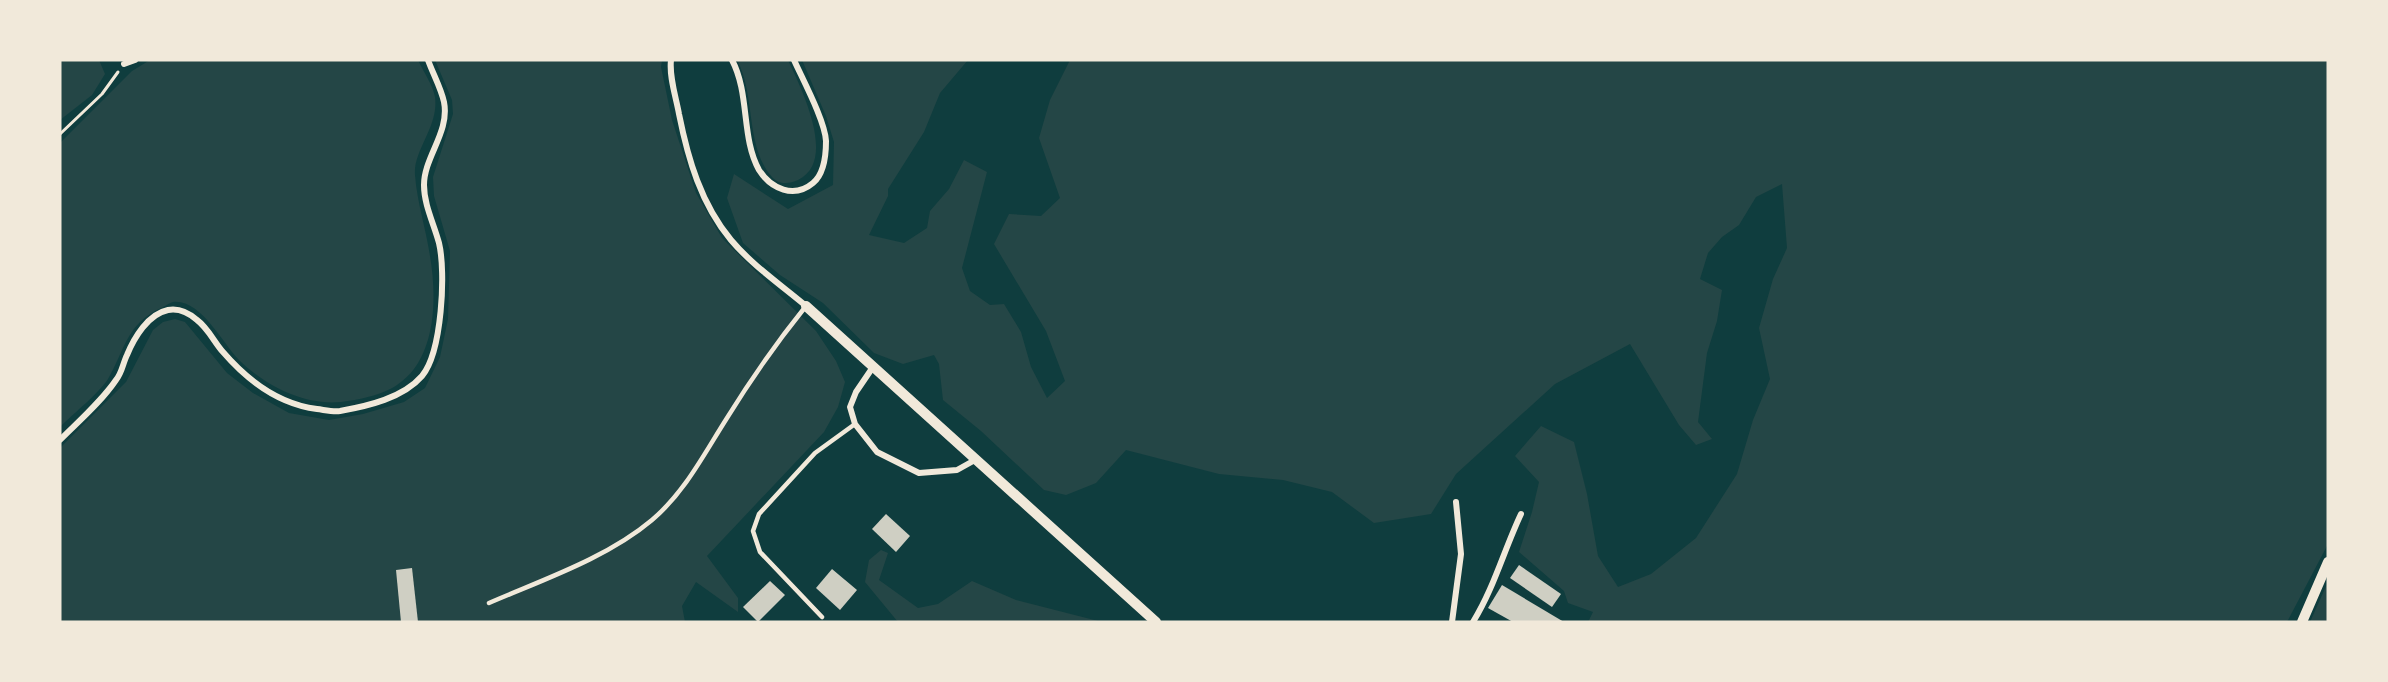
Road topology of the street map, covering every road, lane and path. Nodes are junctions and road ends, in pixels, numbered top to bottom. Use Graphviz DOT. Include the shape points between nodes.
graph roads {
  1 [pos="135,60"];
  2 [pos="428,60"];
  3 [pos="671,60"];
  4 [pos="732,60"];
  5 [pos="794,60"];
  6 [pos="124,64"];
  7 [pos="60,134"];
  8 [pos="806,306"];
  9 [pos="873,367"];
  10 [pos="855,424"];
  11 [pos="60,440"];
  12 [pos="975,460"];
  13 [pos="1456,502"];
  14 [pos="1521,514"];
  15 [pos="2328,562"];
  16 [pos="489,603"];
  17 [pos="822,617"];
  18 [pos="1156,622"];
  19 [pos="1452,622"];
  20 [pos="1473,622"];
  21 [pos="2302,622"];
  1 -- 6 [label="street"];
  2 -- 11 [label="street" via="444,102 445,118 424,184 439,244 443,285 440,319 423,374 394,396 338,411 305,407 261,388 238,369 198,320 170,309 138,334 118,379"];
  3 -- 8 [label="street" via="696,182 731,240"];
  4 -- 5 [label="street" via="744,92 749,138 759,170 775,189 794,192 812,183 819,174 826,139"];
  6 -- 7 [label="path" via="102,94"];
  8 -- 9 [label="street"];
  8 -- 16 [label="lane" via="727,417 694,473 651,521 619,543"];
  9 -- 10 [label="street" via="850,407"];
  9 -- 12 [label="street"];
  10 -- 12 [label="street" via="877,452 919,473 957,470"];
  10 -- 17 [label="lane" via="815,453 759,514 753,531 760,552"];
  12 -- 18 [label="street"];
  13 -- 19 [label="street" via="1461,554"];
  14 -- 20 [label="street"];
  15 -- 21 [label="street"];
}
